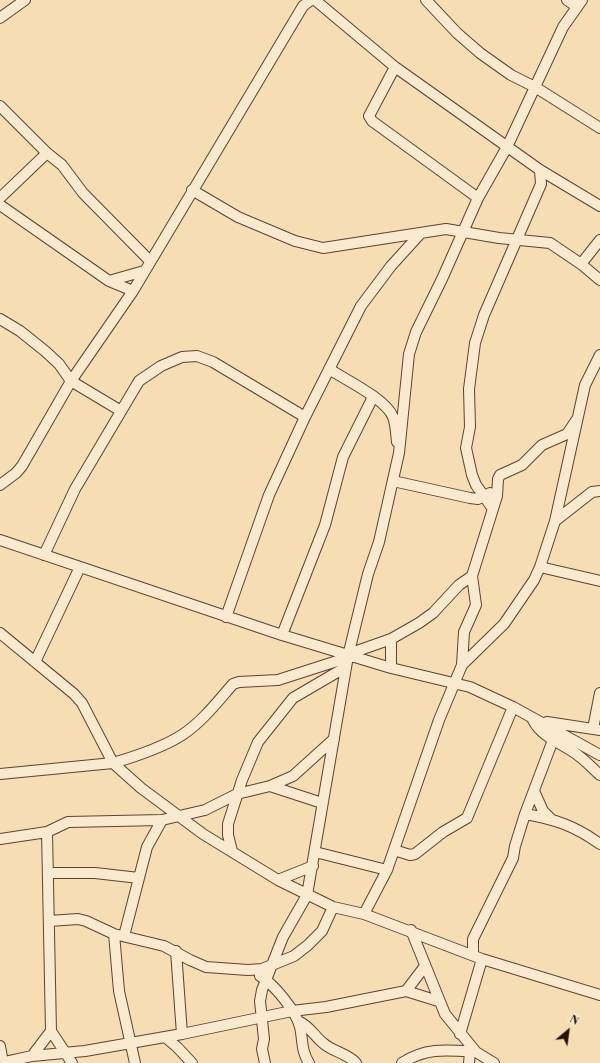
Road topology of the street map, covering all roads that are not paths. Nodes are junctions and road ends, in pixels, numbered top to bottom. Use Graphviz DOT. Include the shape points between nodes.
graph roads {
  1 [pos="25,0"];
  2 [pos="315,0"];
  3 [pos="426,0"];
  4 [pos="567,0"];
  5 [pos="306,2"];
  6 [pos="579,3"];
  7 [pos="0,18"];
  8 [pos="395,67"];
  9 [pos="535,87"];
  10 [pos="0,106"];
  11 [pos="600,128"];
  12 [pos="507,147"];
  13 [pos="47,153"];
  14 [pos="540,170"];
  15 [pos="192,190"];
  16 [pos="0,198"];
  17 [pos="478,198"];
  18 [pos="0,205"];
  19 [pos="600,206"];
  20 [pos="463,231"];
  21 [pos="421,233"];
  22 [pos="499,238"];
  23 [pos="515,240"];
  24 [pos="600,240"];
  25 [pos="509,256"];
  26 [pos="150,261"];
  27 [pos="581,264"];
  28 [pos="144,271"];
  29 [pos="600,280"];
  30 [pos="110,281"];
  31 [pos="133,291"];
  32 [pos="0,319"];
  33 [pos="600,355"];
  34 [pos="329,369"];
  35 [pos="71,381"];
  36 [pos="373,397"];
  37 [pos="121,411"];
  38 [pos="305,417"];
  39 [pos="577,419"];
  40 [pos="399,453"];
  41 [pos="393,481"];
  42 [pos="0,484"];
  43 [pos="498,488"];
  44 [pos="600,491"];
  45 [pos="484,497"];
  46 [pos="494,510"];
  47 [pos="555,521"];
  48 [pos="0,540"];
  49 [pos="44,555"];
  50 [pos="540,567"];
  51 [pos="80,568"];
  52 [pos="472,576"];
  53 [pos="600,581"];
  54 [pos="226,617"];
  55 [pos="0,633"];
  56 [pos="282,635"];
  57 [pos="391,639"];
  58 [pos="348,660"];
  59 [pos="35,662"];
  60 [pos="462,665"];
  61 [pos="391,668"];
  62 [pos="456,682"];
  63 [pos="600,693"];
  64 [pos="513,707"];
  65 [pos="535,719"];
  66 [pos="597,729"];
  67 [pos="334,739"];
  68 [pos="553,740"];
  69 [pos="600,755"];
  70 [pos="113,763"];
  71 [pos="0,774"];
  72 [pos="600,775"];
  73 [pos="270,786"];
  74 [pos="534,791"];
  75 [pos="237,794"];
  76 [pos="322,803"];
  77 [pos="526,814"];
  78 [pos="179,817"];
  79 [pos="550,818"];
  80 [pos="162,820"];
  81 [pos="47,832"];
  82 [pos="0,839"];
  83 [pos="600,844"];
  84 [pos="394,850"];
  85 [pos="232,851"];
  86 [pos="315,852"];
  87 [pos="313,866"];
  88 [pos="387,870"];
  89 [pos="48,873"];
  90 [pos="139,878"];
  91 [pos="278,880"];
  92 [pos="307,895"];
  93 [pos="333,906"];
  94 [pos="364,914"];
  95 [pos="49,921"];
  96 [pos="411,930"];
  97 [pos="119,935"];
  98 [pos="473,939"];
  99 [pos="443,945"];
  100 [pos="176,951"];
  101 [pos="473,955"];
  102 [pos="482,959"];
  103 [pos="270,966"];
  104 [pos="425,966"];
  105 [pos="248,970"];
  106 [pos="266,979"];
  107 [pos="406,991"];
  108 [pos="600,995"];
  109 [pos="438,1001"];
  110 [pos="292,1011"];
  111 [pos="261,1017"];
  112 [pos="298,1021"];
  113 [pos="51,1031"];
  114 [pos="182,1034"];
  115 [pos="460,1034"];
  116 [pos="165,1037"];
  117 [pos="129,1042"];
  118 [pos="0,1046"];
  119 [pos="473,1052"];
  120 [pos="66,1054"];
  121 [pos="32,1056"];
  122 [pos="2,1063"];
  123 [pos="72,1063"];
  124 [pos="135,1063"];
  125 [pos="192,1063"];
  126 [pos="266,1063"];
  127 [pos="309,1063"];
  128 [pos="356,1063"];
  129 [pos="402,1063"];
  130 [pos="469,1063"];
  131 [pos="494,1063"];
  1 -- 7 [label="street"];
  2 -- 8 [label="street"];
  3 -- 9 [label="street" via="480,54 511,75"];
  4 -- 6 [label="street"];
  5 -- 15 [label="street"];
  6 -- 9 [label="street" via="563,27"];
  8 -- 12 [label="street"];
  8 -- 17 [label="street" via="370,116 372,122"];
  9 -- 11 [label="street"];
  9 -- 12 [label="street"];
  10 -- 13 [label="street"];
  12 -- 14 [label="street"];
  12 -- 17 [label="street"];
  13 -- 16 [label="street"];
  13 -- 26 [label="street" via="62,165 83,193"];
  14 -- 19 [label="street"];
  14 -- 23 [label="street" via="540,184"];
  15 -- 21 [label="street" via="238,217 295,241 323,248"];
  15 -- 26 [label="street"];
  17 -- 20 [label="street"];
  18 -- 30 [label="street"];
  20 -- 21 [label="street"];
  20 -- 22 [label="street"];
  20 -- 40 [label="street" via="416,332 409,354"];
  21 -- 34 [label="street" via="391,266 361,306"];
  22 -- 23 [label="street"];
  22 -- 25 [label="street"];
  23 -- 25 [label="street"];
  23 -- 27 [label="street" via="550,243"];
  24 -- 27 [label="street"];
  25 -- 45 [label="street" via="479,328 469,389 470,427 466,448 472,475"];
  26 -- 28 [label="street"];
  27 -- 29 [label="street"];
  28 -- 30 [label="street"];
  28 -- 31 [label="street"];
  30 -- 31 [label="street"];
  31 -- 35 [label="street"];
  32 -- 35 [label="street" via="45,351 59,364"];
  33 -- 39 [label="street" via="585,385"];
  34 -- 36 [label="street"];
  34 -- 38 [label="street"];
  35 -- 37 [label="street"];
  35 -- 42 [label="street" via="22,466 16,474"];
  36 -- 40 [label="street" via="388,409 393,417"];
  36 -- 56 [label="street" via="343,457 324,525"];
  37 -- 38 [label="street" via="139,381 160,366 182,357 197,356 212,362"];
  37 -- 49 [label="street" via="75,489"];
  38 -- 54 [label="street" via="269,495"];
  39 -- 43 [label="street" via="567,434 542,445 522,465 500,475"];
  39 -- 47 [label="street"];
  40 -- 41 [label="street"];
  41 -- 45 [label="street" via="470,498"];
  41 -- 58 [label="street"];
  43 -- 45 [label="street"];
  43 -- 46 [label="street"];
  44 -- 47 [label="street" via="592,492"];
  45 -- 46 [label="street"];
  46 -- 52 [label="street"];
  47 -- 50 [label="street"];
  48 -- 49 [label="street"];
  49 -- 51 [label="street"];
  50 -- 53 [label="street"];
  50 -- 60 [label="street" via="504,624"];
  51 -- 54 [label="street"];
  51 -- 59 [label="street"];
  52 -- 57 [label="street" via="459,585 433,613"];
  52 -- 60 [label="street" via="476,605 464,632"];
  54 -- 56 [label="street"];
  55 -- 59 [label="street"];
  56 -- 58 [label="street"];
  57 -- 58 [label="street" via="357,651"];
  57 -- 61 [label="street"];
  58 -- 61 [label="street"];
  58 -- 67 [label="street"];
  58 -- 70 [label="street" via="337,661 278,680 233,684 182,735 131,758"];
  58 -- 75 [label="street" via="285,707 258,742"];
  59 -- 70 [label="street" via="82,703"];
  60 -- 62 [label="street"];
  61 -- 62 [label="street"];
  62 -- 64 [label="street"];
  62 -- 84 [label="street" via="439,720"];
  63 -- 66 [label="street"];
  64 -- 65 [label="street"];
  64 -- 84 [label="street" via="467,818 443,832 415,854"];
  65 -- 66 [label="street"];
  65 -- 68 [label="street" via="535,725"];
  65 -- 69 [label="street"];
  67 -- 73 [label="street" via="293,776"];
  67 -- 76 [label="street"];
  68 -- 72 [label="street" via="580,756"];
  68 -- 74 [label="street"];
  70 -- 71 [label="street"];
  70 -- 78 [label="street"];
  73 -- 75 [label="street"];
  73 -- 76 [label="street"];
  74 -- 77 [label="street"];
  74 -- 79 [label="street"];
  75 -- 78 [label="street" via="205,810"];
  75 -- 85 [label="street" via="228,824"];
  76 -- 86 [label="street"];
  77 -- 79 [label="street"];
  77 -- 98 [label="street" via="512,862"];
  78 -- 80 [label="street"];
  78 -- 85 [label="street"];
  79 -- 83 [label="street" via="577,829"];
  80 -- 81 [label="street" via="68,822"];
  80 -- 90 [label="street" via="151,838"];
  81 -- 82 [label="street"];
  81 -- 89 [label="street"];
  84 -- 88 [label="street"];
  85 -- 91 [label="street"];
  86 -- 87 [label="street"];
  86 -- 88 [label="street"];
  87 -- 91 [label="street"];
  87 -- 92 [label="street"];
  88 -- 94 [label="street"];
  89 -- 90 [label="street" via="95,873"];
  89 -- 95 [label="street"];
  90 -- 97 [label="street"];
  91 -- 92 [label="street"];
  92 -- 93 [label="street"];
  92 -- 103 [label="street"];
  93 -- 94 [label="street"];
  93 -- 103 [label="street" via="322,931 308,945 294,956"];
  94 -- 96 [label="street"];
  95 -- 97 [label="street" via="82,920"];
  95 -- 113 [label="street"];
  96 -- 99 [label="street"];
  96 -- 104 [label="street"];
  97 -- 100 [label="street"];
  97 -- 117 [label="street" via="119,991"];
  98 -- 99 [label="street" via="463,944"];
  98 -- 101 [label="street"];
  99 -- 101 [label="street"];
  100 -- 105 [label="street" via="206,967"];
  100 -- 114 [label="street"];
  101 -- 102 [label="street"];
  102 -- 108 [label="street"];
  102 -- 115 [label="street"];
  103 -- 105 [label="street"];
  103 -- 106 [label="street"];
  104 -- 107 [label="street"];
  104 -- 109 [label="street"];
  105 -- 106 [label="street"];
  106 -- 110 [label="street"];
  106 -- 111 [label="street" via="260,1001"];
  107 -- 109 [label="street"];
  107 -- 110 [label="street"];
  109 -- 115 [label="street"];
  110 -- 111 [label="street"];
  110 -- 112 [label="street"];
  111 -- 114 [label="street"];
  111 -- 126 [label="street" via="263,1056"];
  112 -- 127 [label="street" via="304,1056"];
  112 -- 128 [label="street" via="315,1033 324,1044"];
  113 -- 120 [label="street"];
  113 -- 121 [label="street"];
  114 -- 116 [label="street"];
  115 -- 119 [label="street"];
  116 -- 117 [label="street"];
  116 -- 125 [label="street"];
  117 -- 120 [label="street"];
  117 -- 124 [label="street"];
  118 -- 122 [label="street"];
  119 -- 129 [label="street" via="436,1050 413,1056"];
  119 -- 130 [label="street"];
  119 -- 131 [label="street"];
  120 -- 121 [label="street"];
  120 -- 123 [label="street"];
  121 -- 122 [label="street"];
}
